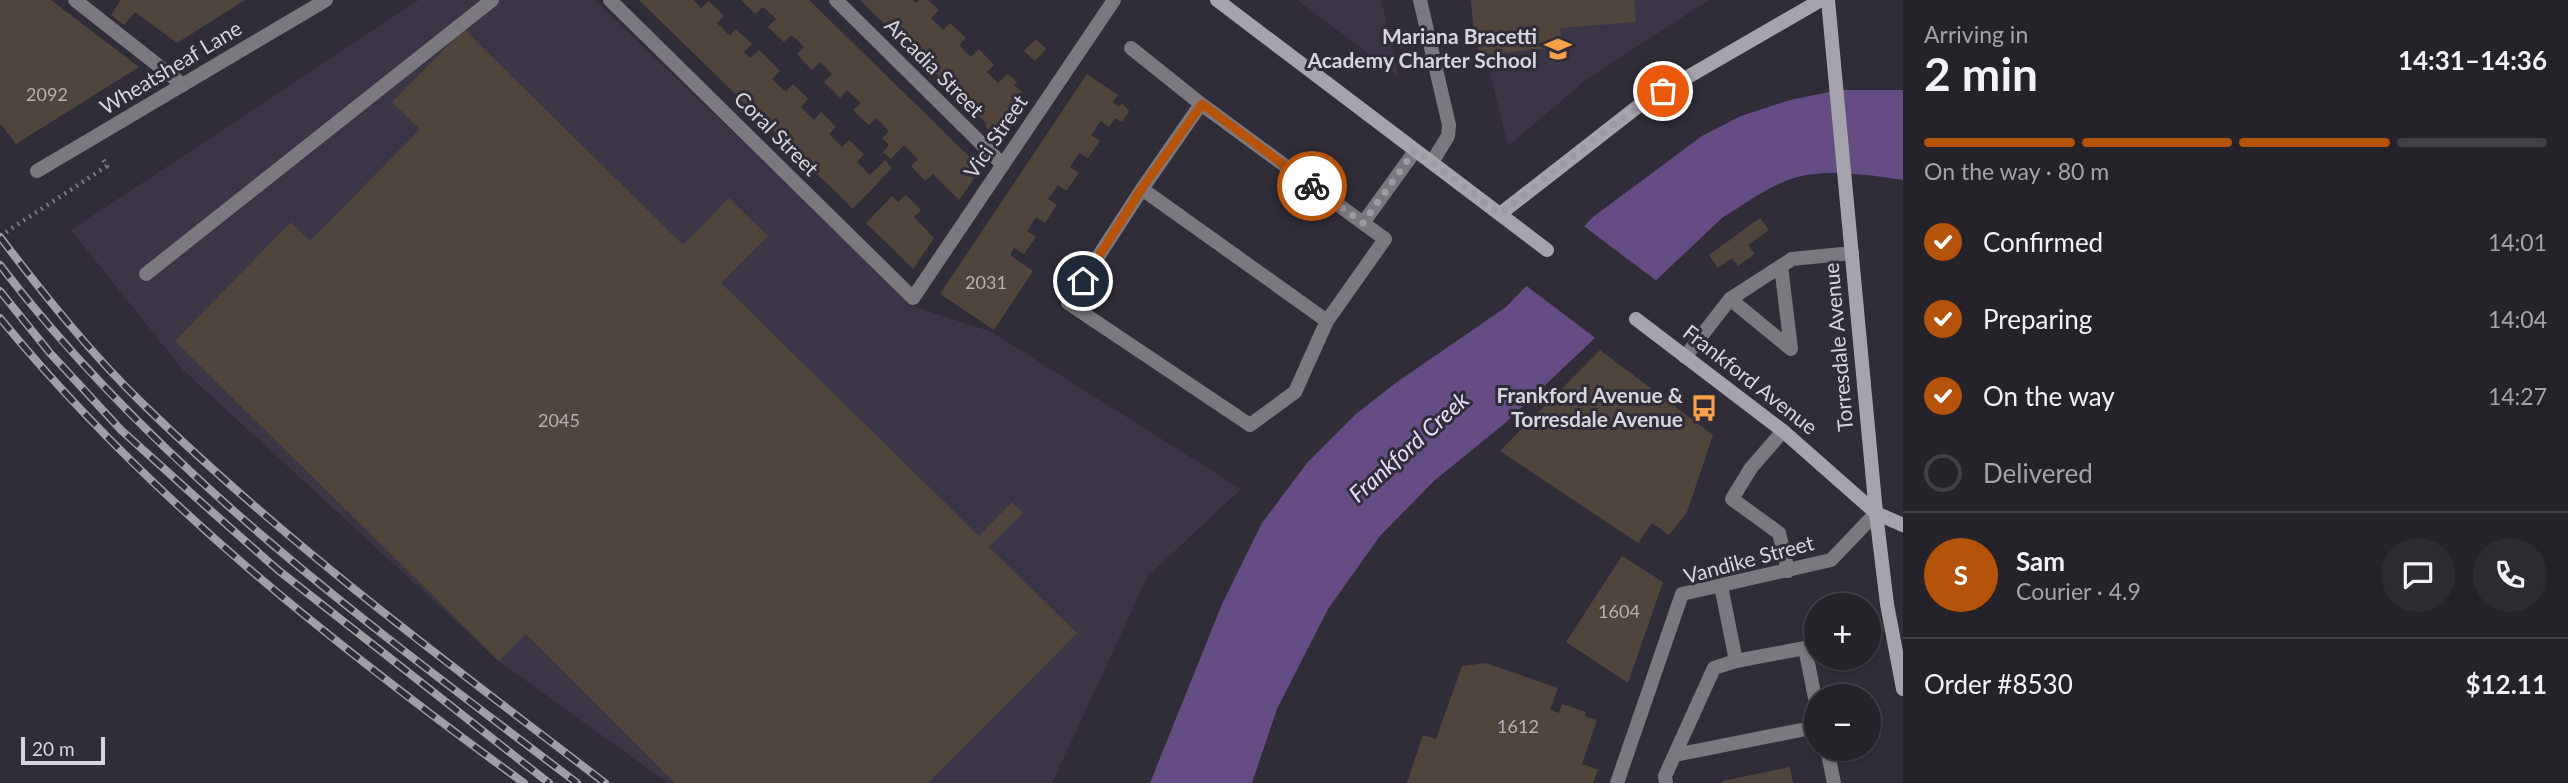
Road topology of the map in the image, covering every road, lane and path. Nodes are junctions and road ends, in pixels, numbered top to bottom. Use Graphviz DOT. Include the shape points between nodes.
graph roads {
  1 [pos="75,0"];
  2 [pos="326,0"];
  3 [pos="492,0"];
  4 [pos="610,0"];
  5 [pos="836,0"];
  6 [pos="1114,0"];
  7 [pos="1217,0"];
  8 [pos="1420,0"];
  9 [pos="1821,0"];
  10 [pos="1828,0"];
  11 [pos="1131,48"];
  12 [pos="183,85"];
  13 [pos="1202,104"];
  14 [pos="1415,150"];
  15 [pos="1432,162"];
  16 [pos="1003,165"];
  17 [pos="107,166"];
  18 [pos="37,172"];
  19 [pos="1142,188"];
  20 [pos="1500,214"];
  21 [pos="1363,223"];
  22 [pos="0,236"];
  23 [pos="1547,250"];
  24 [pos="1852,253"];
  25 [pos="1782,266"];
  26 [pos="146,274"];
  27 [pos="913,298"];
  28 [pos="1730,299"];
  29 [pos="1636,318"];
  30 [pos="1327,321"];
  31 [pos="1685,356"];
  32 [pos="1783,431"];
  33 [pos="1876,513"];
  34 [pos="1903,525"];
  35 [pos="1788,570"];
  36 [pos="1721,586"];
  37 [pos="1900,651"];
  38 [pos="1736,661"];
  39 [pos="1812,684"];
  40 [pos="1903,689"];
  41 [pos="1804,729"];
  42 [pos="1675,755"];
  43 [pos="1829,761"];
  44 [pos="1617,783"];
  45 [pos="1665,783"];
  46 [pos="1834,783"];
  1 -- 12 [label="street"];
  2 -- 12 [label="street, Wheatsheaf Lane"];
  3 -- 26 [label="street"];
  4 -- 27 [label="street, Coral Street"];
  5 -- 16 [label="street, Arcadia Street"];
  6 -- 16 [label="street, Vici Street"];
  7 -- 14 [label="main road"];
  8 -- 15 [label="street" via="1449,125 1448,136"];
  9 -- 20 [label="main road" via="1641,104"];
  10 -- 24 [label="main road, Torresdale Avenue"];
  11 -- 13 [label="street"];
  12 -- 18 [label="street, Wheatsheaf Lane"];
  13 -- 19 [label="street"];
  13 -- 21 [label="street"];
  14 -- 15 [label="main road"];
  14 -- 21 [label="street"];
  15 -- 20 [label="main road"];
  16 -- 27 [label="street, Vici Street"];
  17 -- 22 [label="path"];
  19 -- 30 [label="street"];
  19 -- 30 [label="street" via="1068,303 1250,425 1294,392"];
  20 -- 23 [label="main road"];
  21 -- 30 [label="street" via="1385,239"];
  24 -- 25 [label="street" via="1792,259"];
  24 -- 33 [label="main road, Torresdale Avenue"];
  25 -- 28 [label="street"];
  25 -- 28 [label="street" via="1791,349"];
  28 -- 31 [label="street"];
  29 -- 31 [label="main road, Frankford Avenue"];
  31 -- 32 [label="main road, Frankford Avenue"];
  32 -- 33 [label="main road, Frankford Avenue"];
  32 -- 35 [label="street" via="1732,499 1779,533"];
  33 -- 34 [label="main road, Frankford Avenue"];
  33 -- 35 [label="street, Vandike Street" via="1831,560"];
  33 -- 37 [label="main road, Torresdale Avenue" via="1886,604"];
  35 -- 36 [label="street, Vandike Street"];
  36 -- 38 [label="street"];
  36 -- 44 [label="street, Vandike Street" via="1682,594"];
  37 -- 40 [label="main road, Torresdale Avenue"];
  38 -- 39 [label="street" via="1805,648"];
  38 -- 42 [label="street" via="1714,668"];
  41 -- 42 [label="street"];
  42 -- 45 [label="street"];
  43 -- 46 [label="street"];
}
